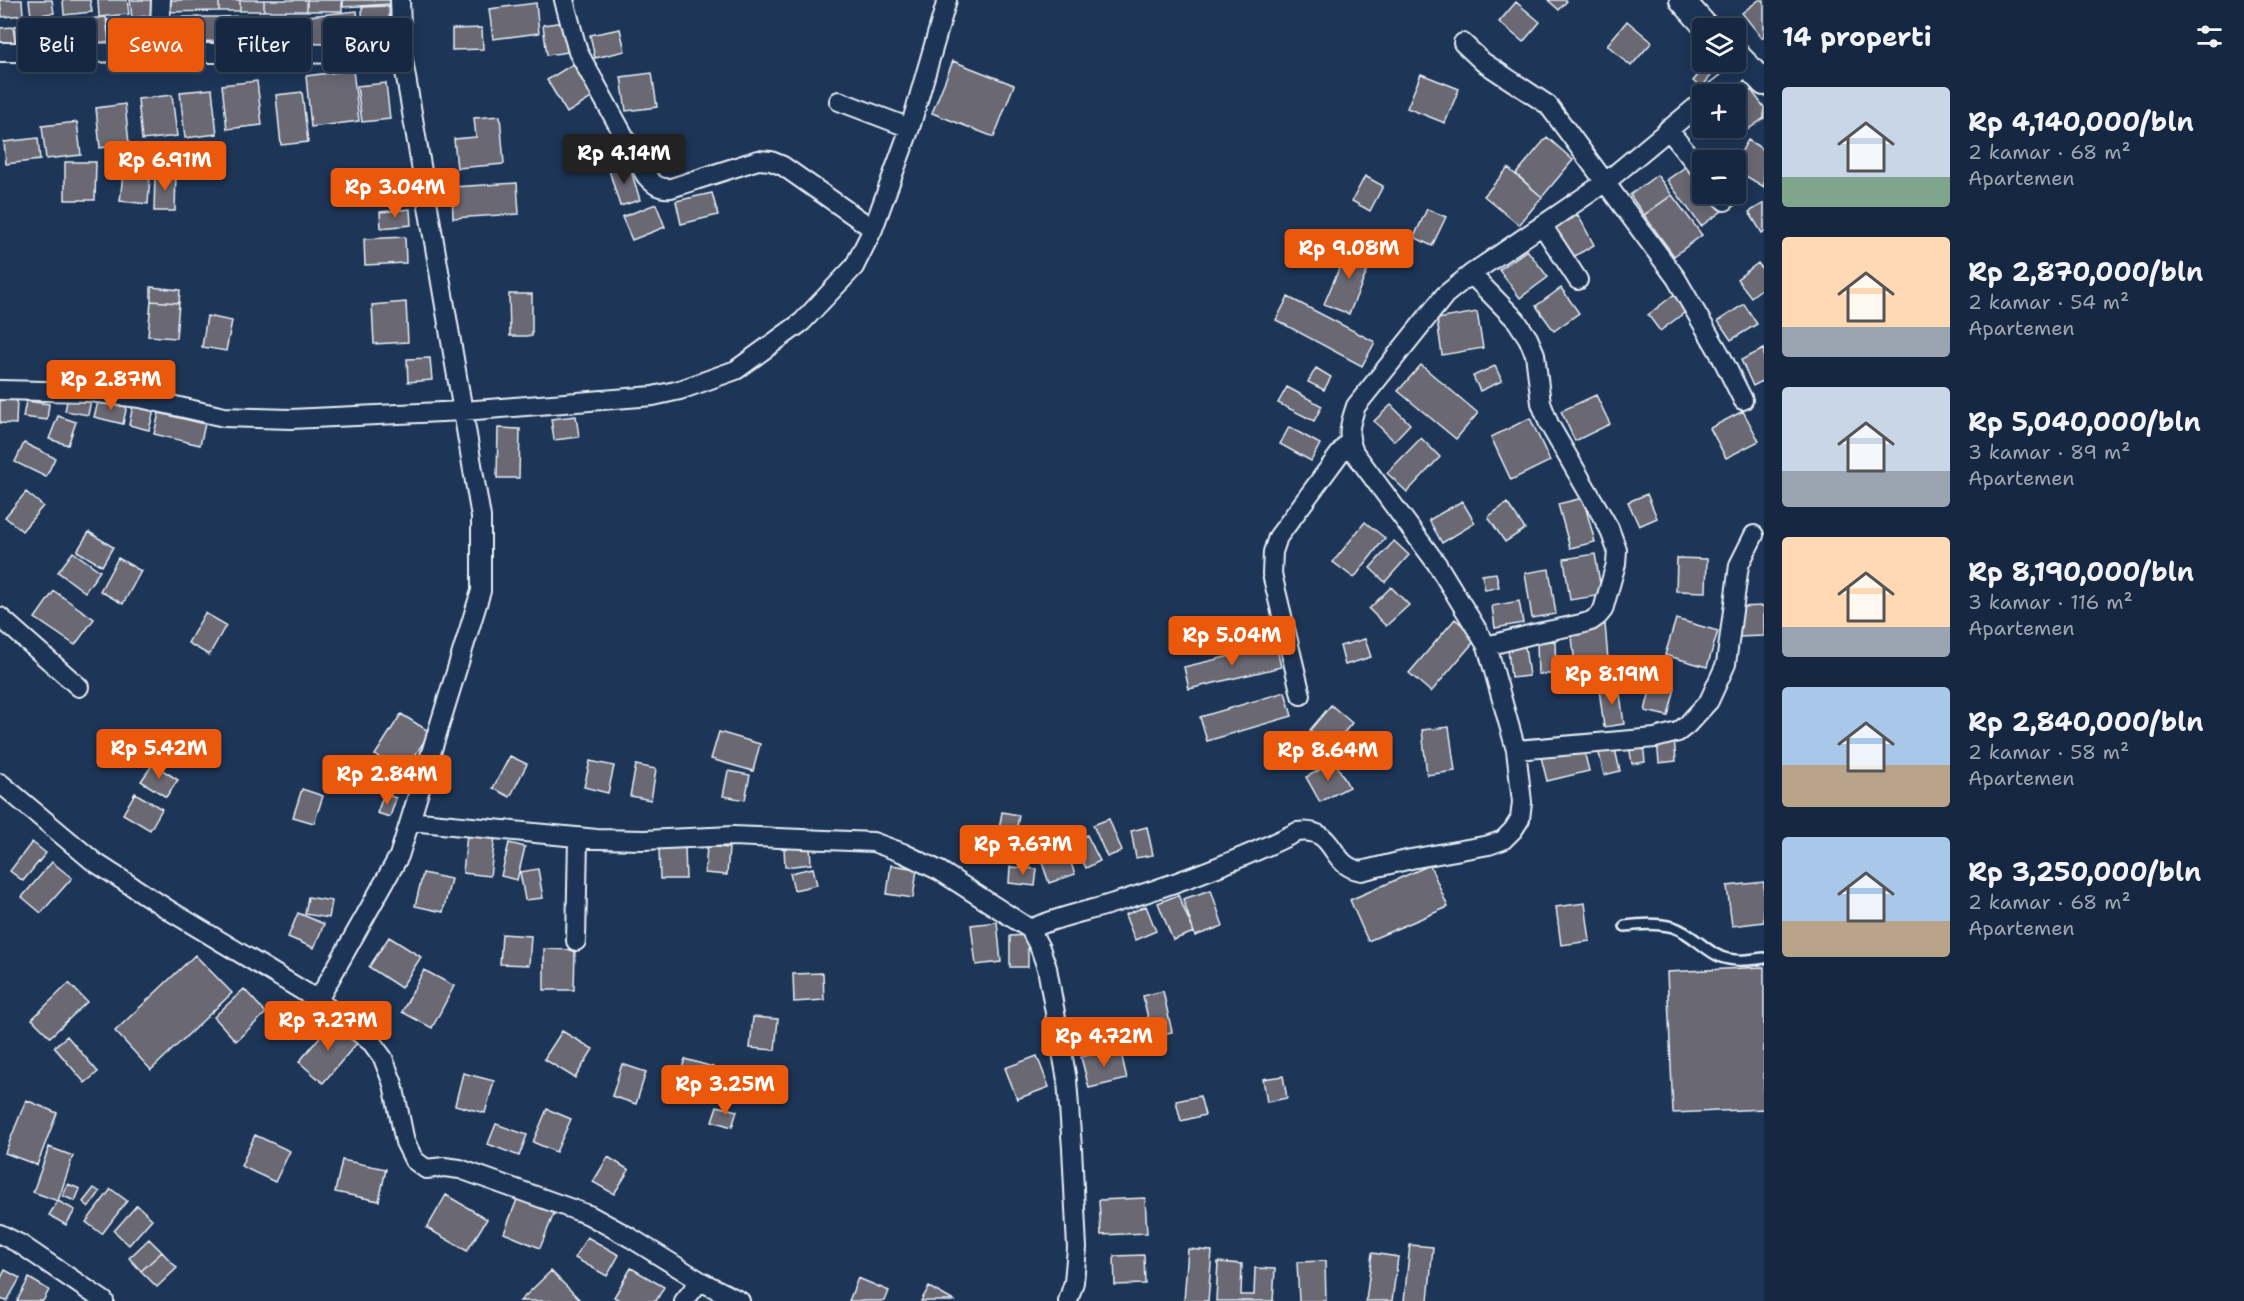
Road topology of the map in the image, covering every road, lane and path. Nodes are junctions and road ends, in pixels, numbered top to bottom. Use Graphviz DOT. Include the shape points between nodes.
graph roads {
  1 [pos="161,0"];
  2 [pos="400,0"];
  3 [pos="564,0"];
  4 [pos="947,0"];
  5 [pos="1682,0"];
  6 [pos="160,18"];
  7 [pos="401,18"];
  8 [pos="1698,18"];
  9 [pos="1463,43"];
  10 [pos="0,52"];
  11 [pos="108,52"];
  12 [pos="204,52"];
  13 [pos="323,53"];
  14 [pos="1749,67"];
  15 [pos="405,72"];
  16 [pos="1726,84"];
  17 [pos="839,101"];
  18 [pos="1692,110"];
  19 [pos="909,128"];
  20 [pos="1668,129"];
  21 [pos="1692,159"];
  22 [pos="1607,181"];
  23 [pos="1542,225"];
  24 [pos="873,229"];
  25 [pos="1471,273"];
  26 [pos="1578,280"];
  27 [pos="0,390"];
  28 [pos="1743,400"];
  29 [pos="464,411"];
  30 [pos="1349,441"];
  31 [pos="1754,535"];
  32 [pos="0,617"];
  33 [pos="1487,646"];
  34 [pos="79,687"];
  35 [pos="1301,695"];
  36 [pos="1516,750"];
  37 [pos="0,783"];
  38 [pos="410,821"];
  39 [pos="578,838"];
  40 [pos="1625,926"];
  41 [pos="1030,930"];
  42 [pos="576,941"];
  43 [pos="1764,958"];
  44 [pos="318,1000"];
  45 [pos="0,1234"];
  46 [pos="699,1281"];
  47 [pos="104,1301"];
  48 [pos="684,1301"];
  49 [pos="740,1301"];
  50 [pos="1068,1301"];
  1 -- 6 [label="street"];
  2 -- 7 [label="street"];
  3 -- 24 [label="street" via="578,52 654,185 671,188 758,160 771,161"];
  4 -- 19 [label="street"];
  5 -- 8 [label="street"];
  9 -- 22 [label="street" via="1483,62 1548,105"];
  10 -- 11 [label="street"];
  12 -- 13 [label="street"];
  14 -- 16 [label="street"];
  15 -- 29 [label="street"];
  17 -- 19 [label="street"];
  18 -- 20 [label="street"];
  19 -- 24 [label="street"];
  20 -- 21 [label="street"];
  20 -- 22 [label="street"];
  22 -- 23 [label="street"];
  22 -- 28 [label="street" via="1676,278"];
  23 -- 25 [label="street"];
  23 -- 26 [label="street"];
  24 -- 29 [label="street" via="854,267 801,322 736,370 652,396"];
  25 -- 30 [label="street" via="1445,295 1356,406"];
  25 -- 33 [label="street" via="1528,338 1535,354 1541,403 1549,424 1609,528 1617,550 1603,610 1598,616 1581,624"];
  27 -- 29 [label="street" via="119,395 224,417 291,419"];
  29 -- 38 [label="street" via="481,517 481,591"];
  30 -- 33 [label="street" via="1437,564"];
  30 -- 35 [label="street" via="1278,537 1272,552 1272,574"];
  31 -- 36 [label="street" via="1739,565 1726,664 1709,701 1687,725 1678,732 1655,738"];
  32 -- 34 [label="street"];
  33 -- 36 [label="street"];
  36 -- 41 [label="street" via="1520,819 1503,840 1361,871 1340,860 1326,837 1297,832 1214,868 1105,906 1052,919"];
  37 -- 44 [label="street" via="93,861"];
  38 -- 39 [label="street"];
  38 -- 44 [label="street" via="399,856"];
  39 -- 41 [label="street" via="733,836 873,842 940,871"];
  39 -- 42 [label="street"];
  40 -- 43 [label="lane" via="1673,927 1695,937 1721,957"];
  41 -- 50 [label="street" via="1047,968 1067,1080 1077,1248"];
  44 -- 46 [label="street" via="372,1043 383,1058 393,1084 405,1142 414,1160 426,1169 460,1169 589,1215"];
  45 -- 47 [label="street"];
  46 -- 48 [label="street"];
  46 -- 49 [label="street"];
}
